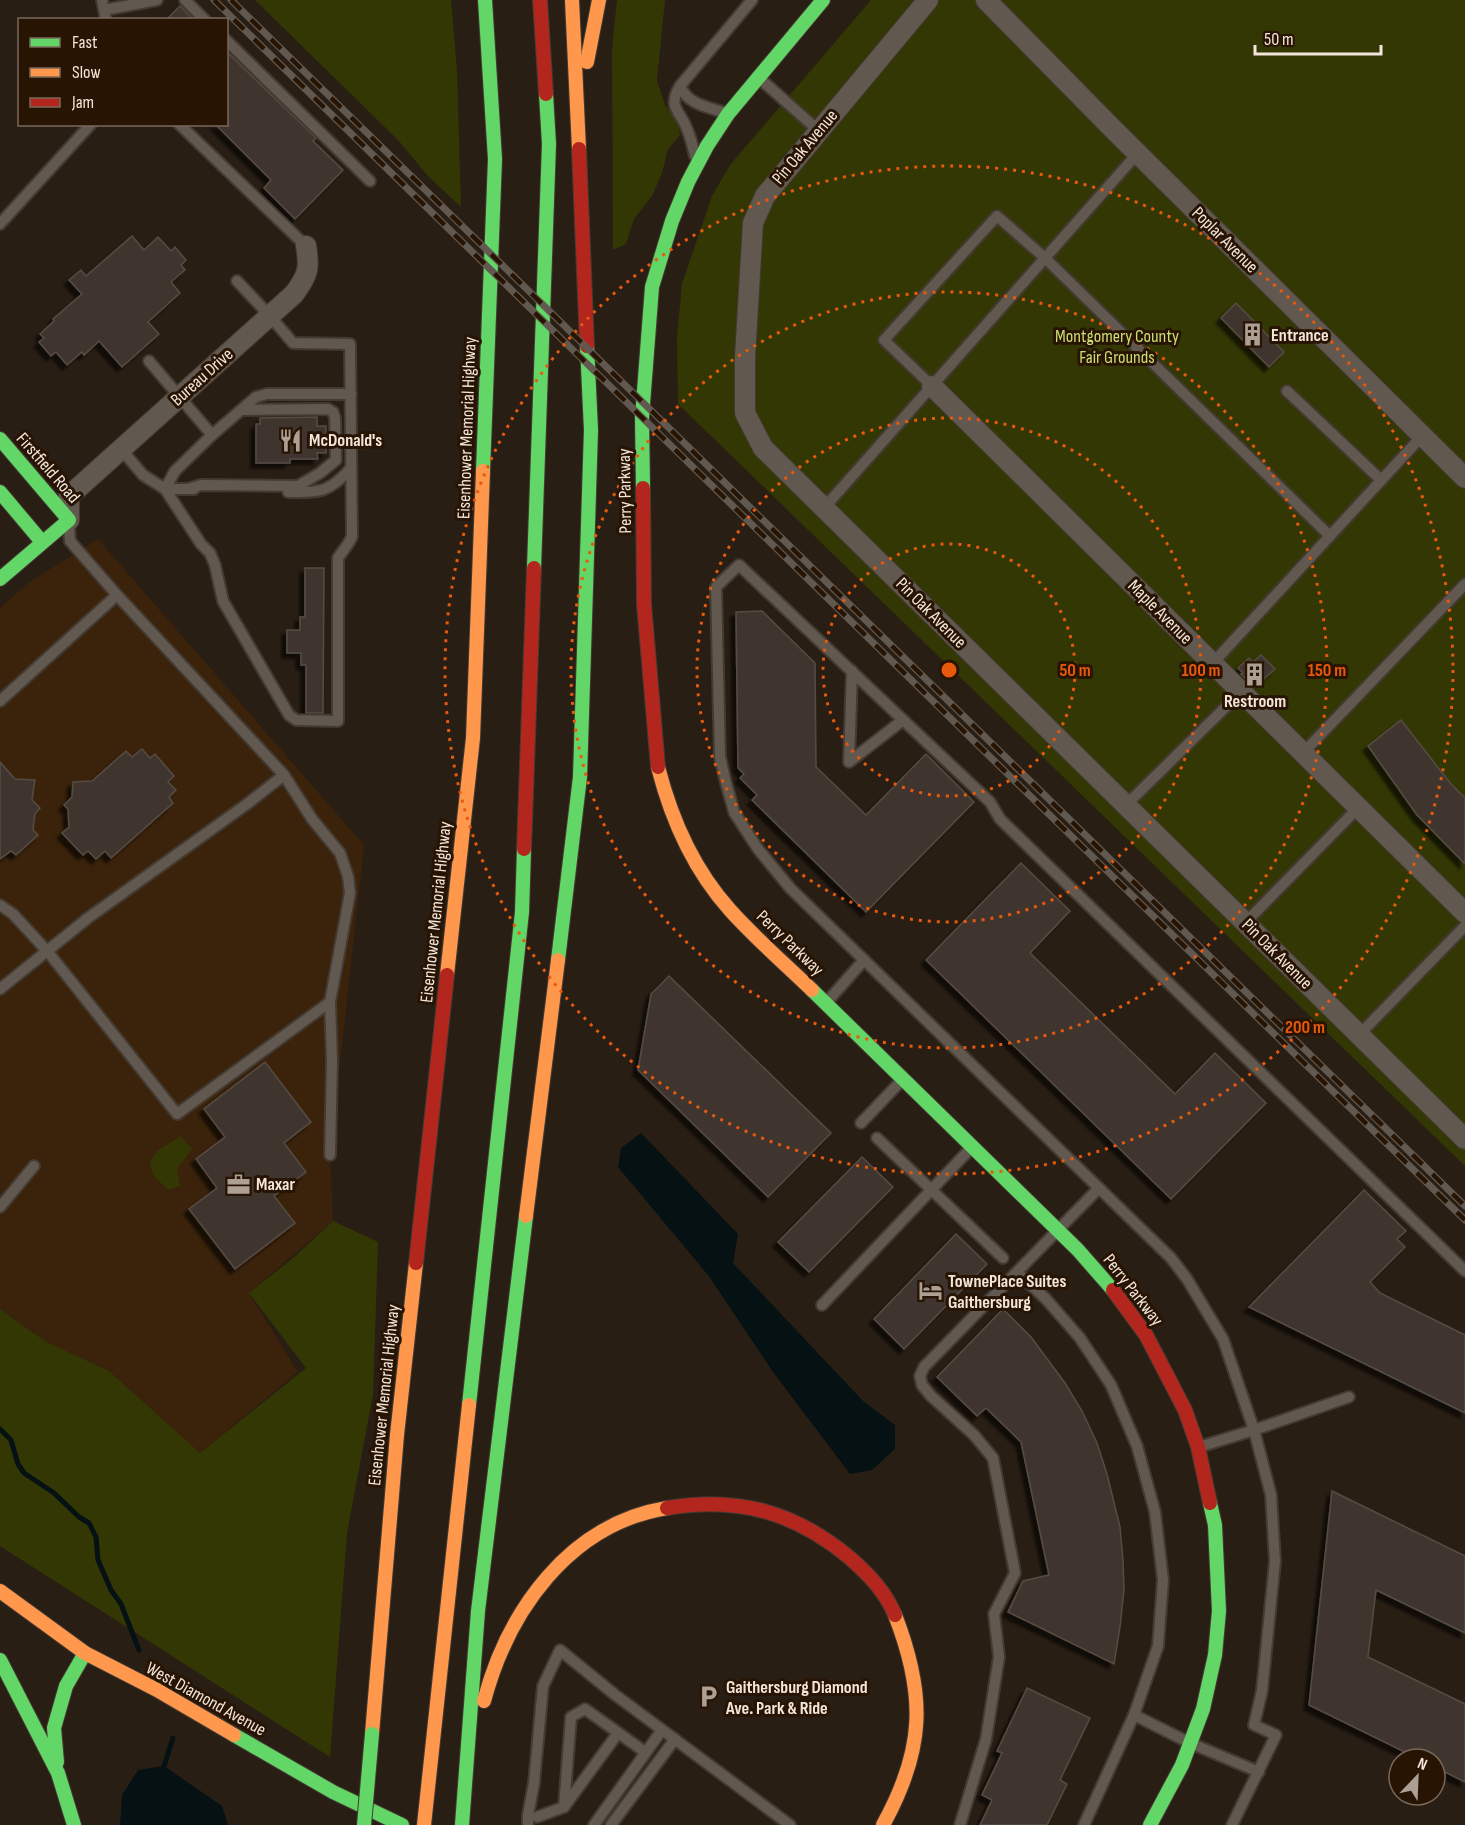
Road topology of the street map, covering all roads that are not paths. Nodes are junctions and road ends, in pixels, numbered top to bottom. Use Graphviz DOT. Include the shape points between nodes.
graph roads {
  1 [pos="157,0"];
  2 [pos="185,0"];
  3 [pos="485,0"];
  4 [pos="540,0"];
  5 [pos="572,0"];
  6 [pos="599,0"];
  7 [pos="752,0"];
  8 [pos="823,0"];
  9 [pos="928,0"];
  10 [pos="986,0"];
  11 [pos="104,10"];
  12 [pos="203,18"];
  13 [pos="228,42"];
  14 [pos="757,77"];
  15 [pos="680,86"];
  16 [pos="578,105"];
  17 [pos="728,114"];
  18 [pos="89,126"];
  19 [pos="180,126"];
  20 [pos="819,131"];
  21 [pos="1137,154"];
  22 [pos="697,164"];
  23 [pos="370,181"];
  24 [pos="0,224"];
  25 [pos="306,246"];
  26 [pos="1045,258"];
  27 [pos="237,281"];
  28 [pos="270,316"];
  29 [pos="149,361"];
  30 [pos="932,386"];
  31 [pos="1287,391"];
  32 [pos="351,394"];
  33 [pos="179,398"];
  34 [pos="242,410"];
  35 [pos="212,435"];
  36 [pos="1422,436"];
  37 [pos="0,439"];
  38 [pos="121,449"];
  39 [pos="351,468"];
  40 [pos="1465,478"];
  41 [pos="1381,480"];
  42 [pos="165,489"];
  43 [pos="188,489"];
  44 [pos="0,492"];
  45 [pos="69,496"];
  46 [pos="28,507"];
  47 [pos="824,508"];
  48 [pos="69,520"];
  49 [pos="1330,536"];
  50 [pos="70,541"];
  51 [pos="42,542"];
  52 [pos="0,579"];
  53 [pos="1465,584"];
  54 [pos="117,595"];
  55 [pos="1212,664"];
  56 [pos="852,671"];
  57 [pos="1241,692"];
  58 [pos="0,701"];
  59 [pos="903,720"];
  60 [pos="1303,753"];
  61 [pos="284,775"];
  62 [pos="1126,806"];
  63 [pos="1358,808"];
  64 [pos="0,905"];
  65 [pos="1465,913"];
  66 [pos="1245,923"];
  67 [pos="1465,926"];
  68 [pos="48,952"];
  69 [pos="864,960"];
  70 [pos="0,989"];
  71 [pos="330,1002"];
  72 [pos="825,1003"];
  73 [pos="1359,1035"];
  74 [pos="903,1079"];
  75 [pos="861,1123"];
  76 [pos="877,1138"];
  77 [pos="1465,1139"];
  78 [pos="972,1147"];
  79 [pos="330,1155"];
  80 [pos="34,1166"];
  81 [pos="1099,1188"];
  82 [pos="931,1190"];
  83 [pos="0,1207"];
  84 [pos="1058,1231"];
  85 [pos="1003,1258"];
  86 [pos="1465,1271"];
  87 [pos="1018,1273"];
  88 [pos="822,1305"];
  89 [pos="1349,1397"];
  90 [pos="1254,1430"];
  91 [pos="1198,1447"];
  92 [pos="0,1591"];
  93 [pos="85,1653"];
  94 [pos="0,1660"];
  95 [pos="1134,1715"];
  96 [pos="662,1730"];
  97 [pos="618,1733"];
  98 [pos="675,1739"];
  99 [pos="1190,1743"];
  100 [pos="645,1752"];
  101 [pos="1259,1772"];
  102 [pos="58,1773"];
  103 [pos="534,1783"];
  104 [pos="465,1791"];
  105 [pos="564,1807"];
  106 [pos="462,1819"];
  107 [pos="537,1821"];
  108 [pos="74,1825"];
  109 [pos="364,1825"];
  110 [pos="402,1825"];
  111 [pos="424,1825"];
  112 [pos="528,1825"];
  113 [pos="594,1825"];
  114 [pos="611,1825"];
  115 [pos="790,1825"];
  116 [pos="883,1825"];
  117 [pos="960,1825"];
  118 [pos="1084,1825"];
  119 [pos="1150,1825"];
  120 [pos="1232,1825"];
  1 -- 11 [label="lane"];
  2 -- 12 [label="lane"];
  3 -- 109 [label="main road, Eisenhower Memorial Highway, bridge" via="495,159 473,738 399,1423"];
  4 -- 111 [label="main road" via="549,144 522,912"];
  5 -- 16 [label="main road"];
  6 -- 16 [label="main road"];
  7 -- 15 [label="lane"];
  8 -- 14 [label="main road, Perry Parkway"];
  9 -- 20 [label="street, Pin Oak Avenue"];
  10 -- 21 [label="street, Poplar Avenue"];
  13 -- 23 [label="lane"];
  14 -- 17 [label="main road, Perry Parkway"];
  14 -- 20 [label="lane"];
  15 -- 17 [label="lane" via="689,99"];
  15 -- 22 [label="lane" via="674,97 675,108 687,129"];
  16 -- 104 [label="main road" via="591,430 580,777 478,1611"];
  17 -- 22 [label="main road, Perry Parkway"];
  18 -- 24 [label="lane"];
  19 -- 25 [label="lane"];
  20 -- 47 [label="street, Pin Oak Avenue" via="765,196 753,223 745,413 763,448"];
  21 -- 26 [label="lane"];
  21 -- 36 [label="street, Poplar Avenue"];
  22 -- 72 [label="main road, Perry Parkway" via="672,220 652,287 643,402 644,604 656,759 664,791 690,854 729,909"];
  25 -- 28 [label="street, Bureau Drive" via="306,279"];
  26 -- 30 [label="lane"];
  26 -- 30 [label="lane" via="997,216 884,340"];
  26 -- 49 [label="lane"];
  27 -- 28 [label="lane"];
  28 -- 32 [label="lane" via="293,343 350,344"];
  28 -- 33 [label="street, Bureau Drive"];
  29 -- 33 [label="lane"];
  30 -- 47 [label="lane"];
  30 -- 55 [label="street, Maple Avenue"];
  31 -- 41 [label="lane"];
  32 -- 34 [label="lane" via="267,394 256,396"];
  32 -- 39 [label="lane"];
  33 -- 35 [label="lane"];
  33 -- 38 [label="street, Bureau Drive"];
  34 -- 35 [label="lane"];
  34 -- 43 [label="lane" via="333,412 336,460 298,486"];
  35 -- 42 [label="lane" via="175,471"];
  36 -- 40 [label="street, Poplar Avenue"];
  36 -- 41 [label="lane"];
  37 -- 46 [label="main road, Firstfield Road"];
  38 -- 42 [label="lane" via="143,475"];
  38 -- 45 [label="street, Bureau Drive"];
  39 -- 42 [label="lane" via="352,537 338,558 338,721 296,720 289,715 223,601 210,553"];
  39 -- 43 [label="lane" via="338,483 305,493"];
  41 -- 49 [label="lane"];
  42 -- 43 [label="lane"];
  44 -- 46 [label="main road, Firstfield Road"];
  45 -- 46 [label="street"];
  45 -- 48 [label="street"];
  46 -- 48 [label="main road, Firstfield Road"];
  46 -- 51 [label="main road, Firstfield Road"];
  47 -- 62 [label="street, Pin Oak Avenue"];
  48 -- 50 [label="lane"];
  48 -- 51 [label="main road"];
  49 -- 55 [label="lane"];
  50 -- 51 [label="lane"];
  50 -- 54 [label="lane"];
  51 -- 52 [label="main road"];
  53 -- 60 [label="lane"];
  54 -- 58 [label="lane"];
  54 -- 61 [label="lane"];
  55 -- 57 [label="street, Maple Avenue"];
  56 -- 59 [label="lane"];
  56 -- 59 [label="lane" via="849,762"];
  56 -- 69 [label="lane" via="739,566 716,587 720,757 734,812 790,888"];
  57 -- 60 [label="street, Maple Avenue"];
  57 -- 62 [label="lane"];
  59 -- 86 [label="lane"];
  60 -- 63 [label="street, Maple Avenue"];
  61 -- 68 [label="lane" via="88,918"];
  61 -- 71 [label="lane" via="340,853 348,876 348,910"];
  62 -- 66 [label="street, Pin Oak Avenue"];
  63 -- 65 [label="street, Maple Avenue"];
  63 -- 66 [label="lane"];
  64 -- 68 [label="lane"];
  66 -- 73 [label="street, Pin Oak Avenue"];
  67 -- 73 [label="lane"];
  68 -- 70 [label="lane"];
  68 -- 71 [label="lane" via="177,1114"];
  69 -- 72 [label="lane"];
  69 -- 81 [label="lane"];
  71 -- 79 [label="lane"];
  72 -- 74 [label="main road, Perry Parkway"];
  73 -- 77 [label="street, Pin Oak Avenue"];
  74 -- 75 [label="lane"];
  74 -- 78 [label="main road, Perry Parkway"];
  76 -- 82 [label="lane"];
  78 -- 82 [label="lane"];
  78 -- 84 [label="main road, Perry Parkway"];
  80 -- 83 [label="lane"];
  81 -- 84 [label="lane"];
  81 -- 90 [label="lane" via="1171,1258 1187,1280 1223,1339"];
  82 -- 85 [label="lane"];
  82 -- 88 [label="lane"];
  84 -- 87 [label="lane"];
  84 -- 91 [label="main road, Perry Parkway" via="1121,1298 1146,1335 1185,1410"];
  87 -- 95 [label="lane" via="1080,1338 1111,1385 1137,1446 1155,1512 1163,1580 1158,1646"];
  87 -- 117 [label="lane" via="924,1367 920,1376 931,1396 993,1458 1015,1573 994,1614 999,1657 988,1728"];
  89 -- 90 [label="lane"];
  90 -- 91 [label="lane"];
  90 -- 101 [label="lane" via="1271,1495 1275,1561 1262,1691 1254,1725 1276,1735"];
  91 -- 99 [label="main road, Perry Parkway" via="1215,1525 1219,1611 1215,1655 1203,1709"];
  92 -- 93 [label="main road, West Diamond Avenue"];
  93 -- 102 [label="main road" via="66,1686 54,1728"];
  93 -- 110 [label="main road, West Diamond Avenue" via="333,1792"];
  94 -- 102 [label="main road"];
  95 -- 99 [label="lane"];
  95 -- 118 [label="lane"];
  96 -- 98 [label="lane"];
  96 -- 100 [label="lane"];
  96 -- 103 [label="lane" via="560,1650 543,1686"];
  97 -- 100 [label="lane"];
  97 -- 105 [label="lane"];
  97 -- 105 [label="lane" via="585,1709 571,1717"];
  98 -- 114 [label="lane"];
  98 -- 115 [label="lane"];
  99 -- 101 [label="lane"];
  99 -- 119 [label="main road, Perry Parkway"];
  100 -- 113 [label="lane"];
  101 -- 120 [label="lane"];
  102 -- 108 [label="main road"];
  103 -- 107 [label="lane"];
  103 -- 112 [label="lane"];
  104 -- 106 [label="main road"];
  104 -- 116 [label="main road" via="488,1682 528,1599 564,1560 607,1528 639,1515 702,1503 761,1510 814,1531 870,1576 886,1596 912,1662 917,1737 906,1778"];
  105 -- 107 [label="lane"];
}
